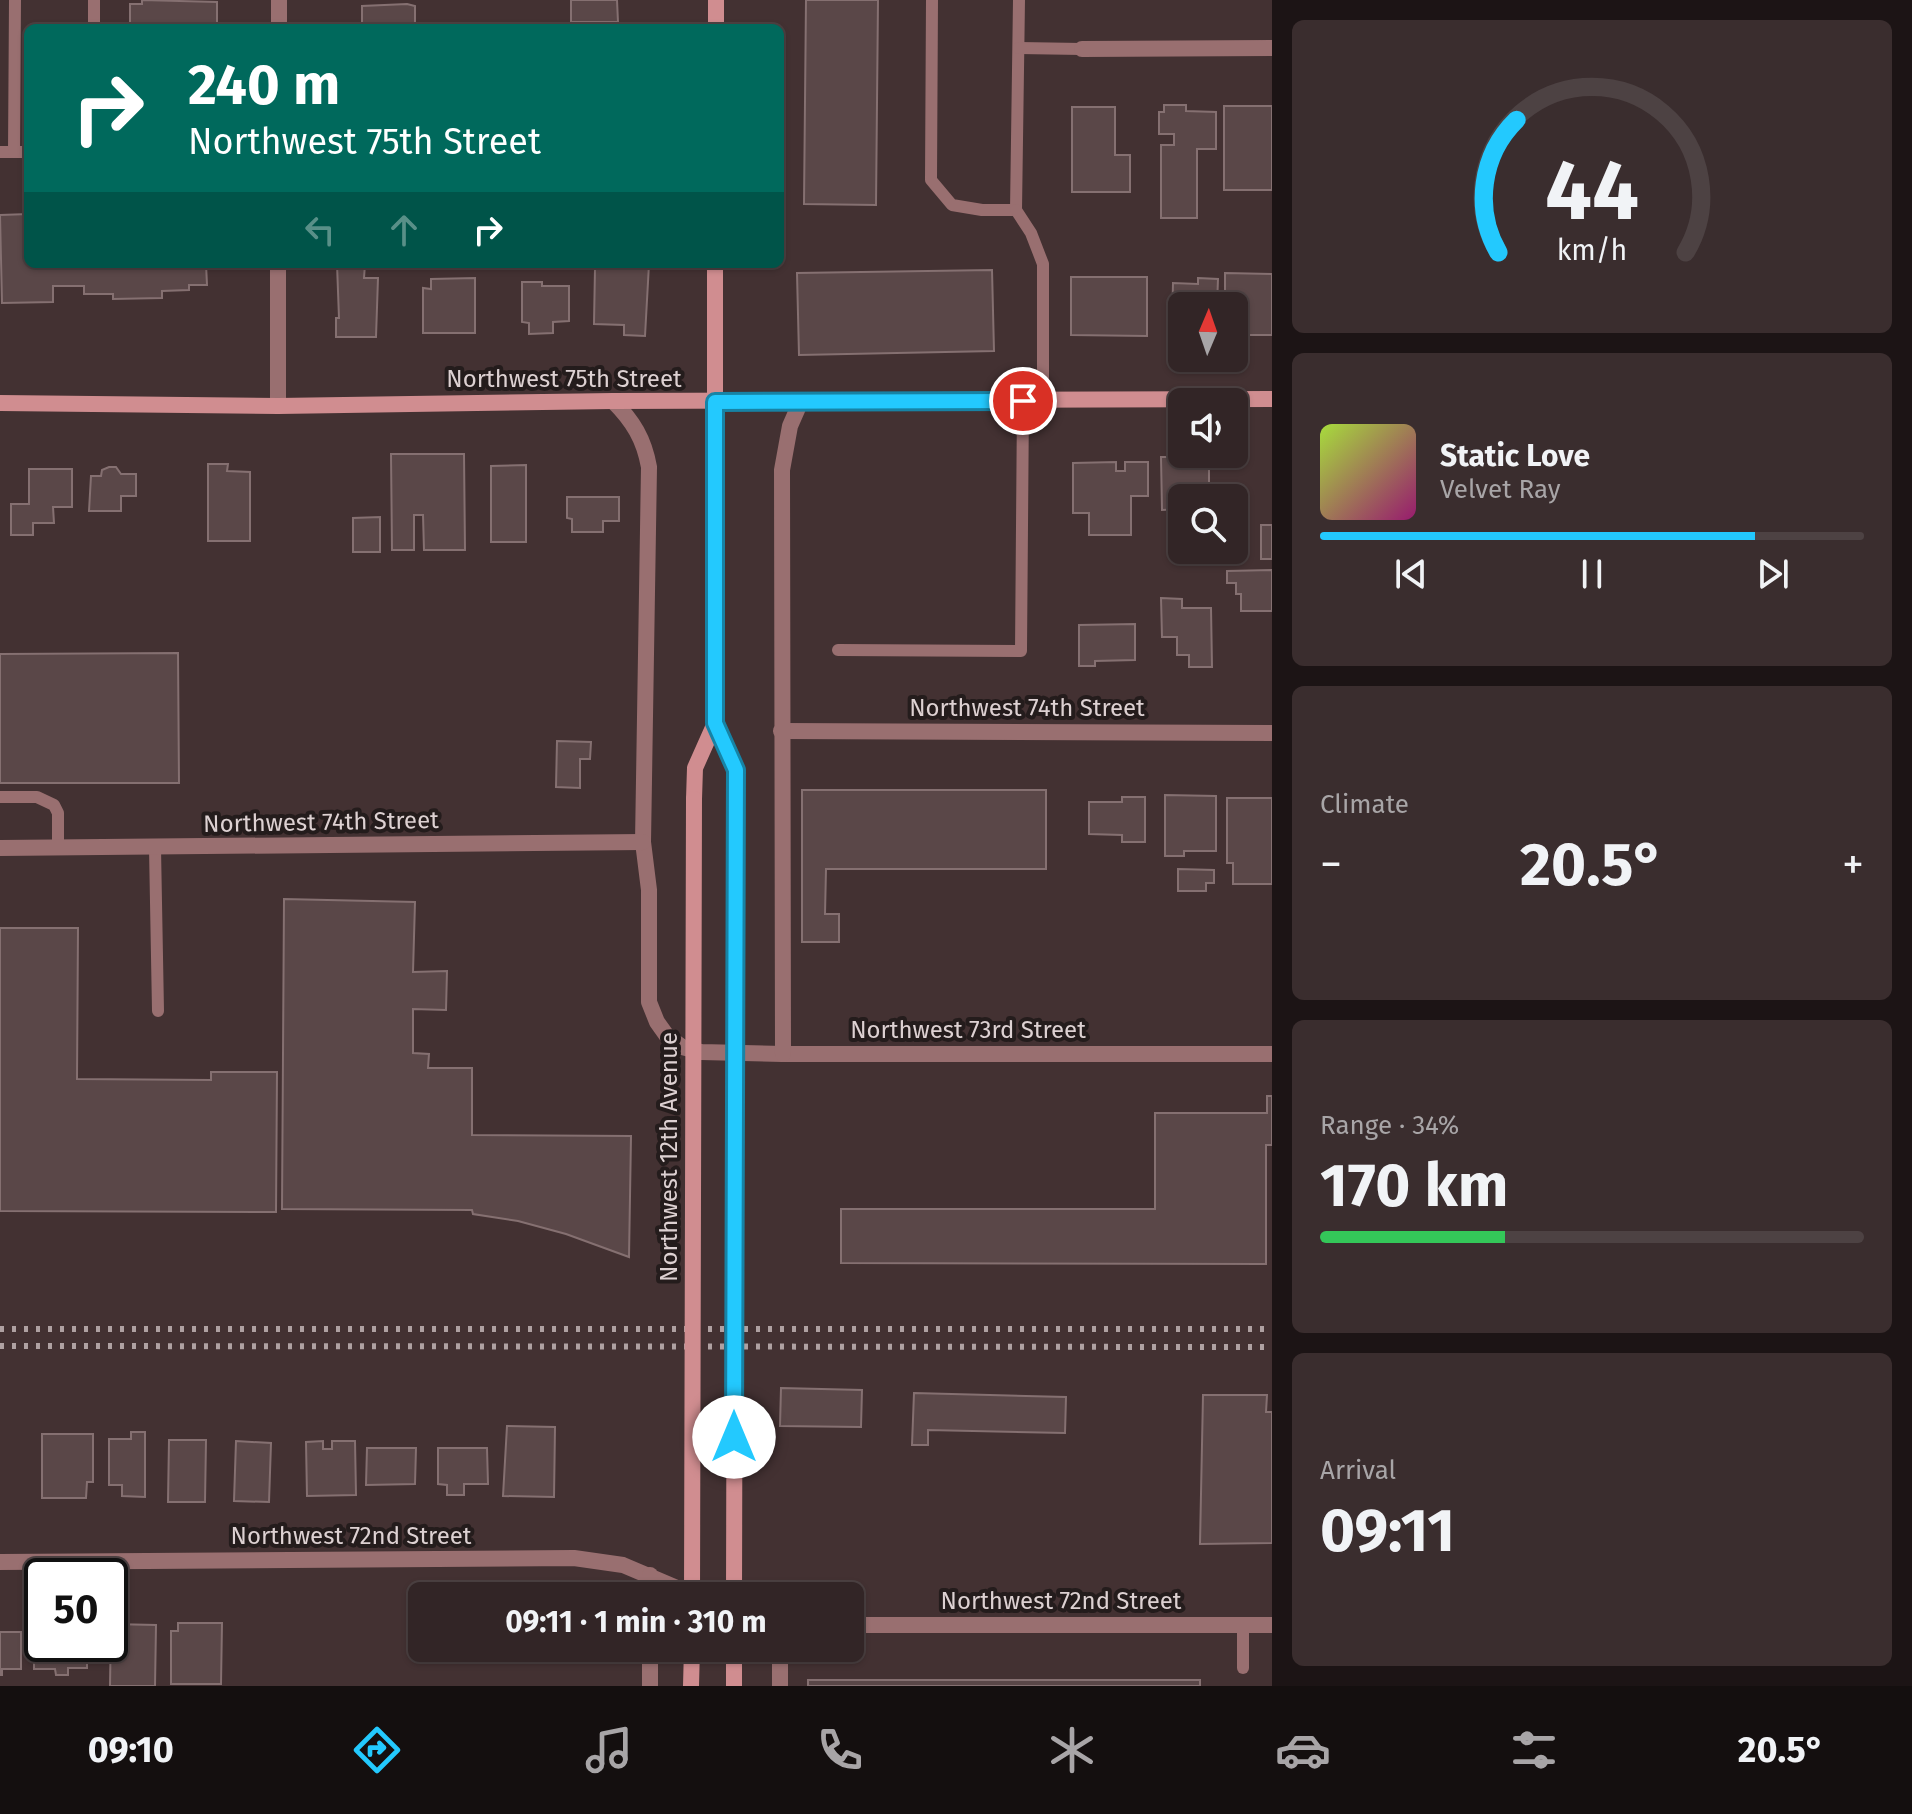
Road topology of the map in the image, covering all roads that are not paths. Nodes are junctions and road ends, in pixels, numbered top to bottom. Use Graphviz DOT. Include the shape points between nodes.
graph roads {
  1 [pos="15,0"];
  2 [pos="94,0"];
  3 [pos="279,0"];
  4 [pos="716,0"];
  5 [pos="932,0"];
  6 [pos="1019,0"];
  7 [pos="94,24"];
  8 [pos="279,24"];
  9 [pos="716,24"];
  10 [pos="1019,48"];
  11 [pos="1272,48"];
  12 [pos="1082,49"];
  13 [pos="0,152"];
  14 [pos="21,152"];
  15 [pos="1016,210"];
  16 [pos="278,268"];
  17 [pos="715,268"];
  18 [pos="1272,399"];
  19 [pos="613,401"];
  20 [pos="801,401"];
  21 [pos="1023,401"];
  22 [pos="1043,401"];
  23 [pos="715,402"];
  24 [pos="0,403"];
  25 [pos="278,406"];
  26 [pos="838,650"];
  27 [pos="715,723"];
  28 [pos="781,731"];
  29 [pos="1272,733"];
  30 [pos="0,797"];
  31 [pos="643,842"];
  32 [pos="0,848"];
  33 [pos="58,848"];
  34 [pos="155,848"];
  35 [pos="158,1011"];
  36 [pos="667,1036"];
  37 [pos="783,1054"];
  38 [pos="1272,1054"];
  39 [pos="0,1562"];
  40 [pos="650,1575"];
  41 [pos="650,1582"];
  42 [pos="665,1582"];
  43 [pos="694,1582"];
  44 [pos="734,1582"];
  45 [pos="864,1625"];
  46 [pos="1243,1625"];
  47 [pos="1272,1625"];
  48 [pos="650,1662"];
  49 [pos="692,1662"];
  50 [pos="734,1662"];
  51 [pos="780,1662"];
  52 [pos="1243,1668"];
  53 [pos="650,1686"];
  54 [pos="691,1686"];
  55 [pos="734,1686"];
  56 [pos="780,1686"];
  1 -- 14 [label="lane"];
  2 -- 7 [label="lane"];
  3 -- 8 [label="street"];
  4 -- 9 [label="main road"];
  5 -- 15 [label="lane" via="931,180 952,205"];
  6 -- 10 [label="lane"];
  10 -- 12 [label="lane"];
  10 -- 15 [label="lane"];
  11 -- 12 [label="street"];
  13 -- 14 [label="lane"];
  15 -- 22 [label="lane" via="1043,264"];
  16 -- 25 [label="street"];
  17 -- 23 [label="main road, Northwest 12th Avenue"];
  18 -- 22 [label="main road, Northwest 75th Street"];
  19 -- 23 [label="main road, Northwest 75th Street"];
  19 -- 25 [label="main road, Northwest 75th Street"];
  19 -- 31 [label="street, Northwest 12th Avenue" via="638,430 649,467"];
  20 -- 21 [label="main road, Northwest 75th Street"];
  20 -- 23 [label="main road, Northwest 75th Street"];
  20 -- 28 [label="street" via="782,470"];
  21 -- 22 [label="main road, Northwest 75th Street"];
  21 -- 26 [label="lane" via="1021,651"];
  23 -- 27 [label="main road, Northwest 12th Avenue"];
  24 -- 25 [label="main road, Northwest 75th Street"];
  27 -- 43 [label="main road, Northwest 12th Avenue, bridge" via="695,768 694,799"];
  27 -- 44 [label="main road, Northwest 12th Avenue, bridge" via="736,770"];
  28 -- 29 [label="street, Northwest 74th Street"];
  28 -- 37 [label="street"];
  30 -- 33 [label="lane" via="37,797 54,805"];
  31 -- 34 [label="street, Northwest 74th Street"];
  31 -- 36 [label="street, Northwest 12th Avenue" via="649,890 649,1002"];
  32 -- 33 [label="street, Northwest 74th Street"];
  33 -- 34 [label="street, Northwest 74th Street"];
  34 -- 35 [label="lane"];
  36 -- 37 [label="street, Northwest 73rd Street" via="701,1052"];
  37 -- 38 [label="street, Northwest 73rd Street"];
  39 -- 40 [label="street, Northwest 72nd Street" via="574,1558"];
  40 -- 41 [label="street"];
  40 -- 42 [label="street, Northwest 72nd Street"];
  45 -- 46 [label="street, Northwest 72nd Street"];
  46 -- 47 [label="street, Northwest 72nd Street"];
  46 -- 52 [label="lane"];
  48 -- 53 [label="street"];
  49 -- 54 [label="main road"];
  50 -- 55 [label="main road"];
  51 -- 56 [label="street"];
}
